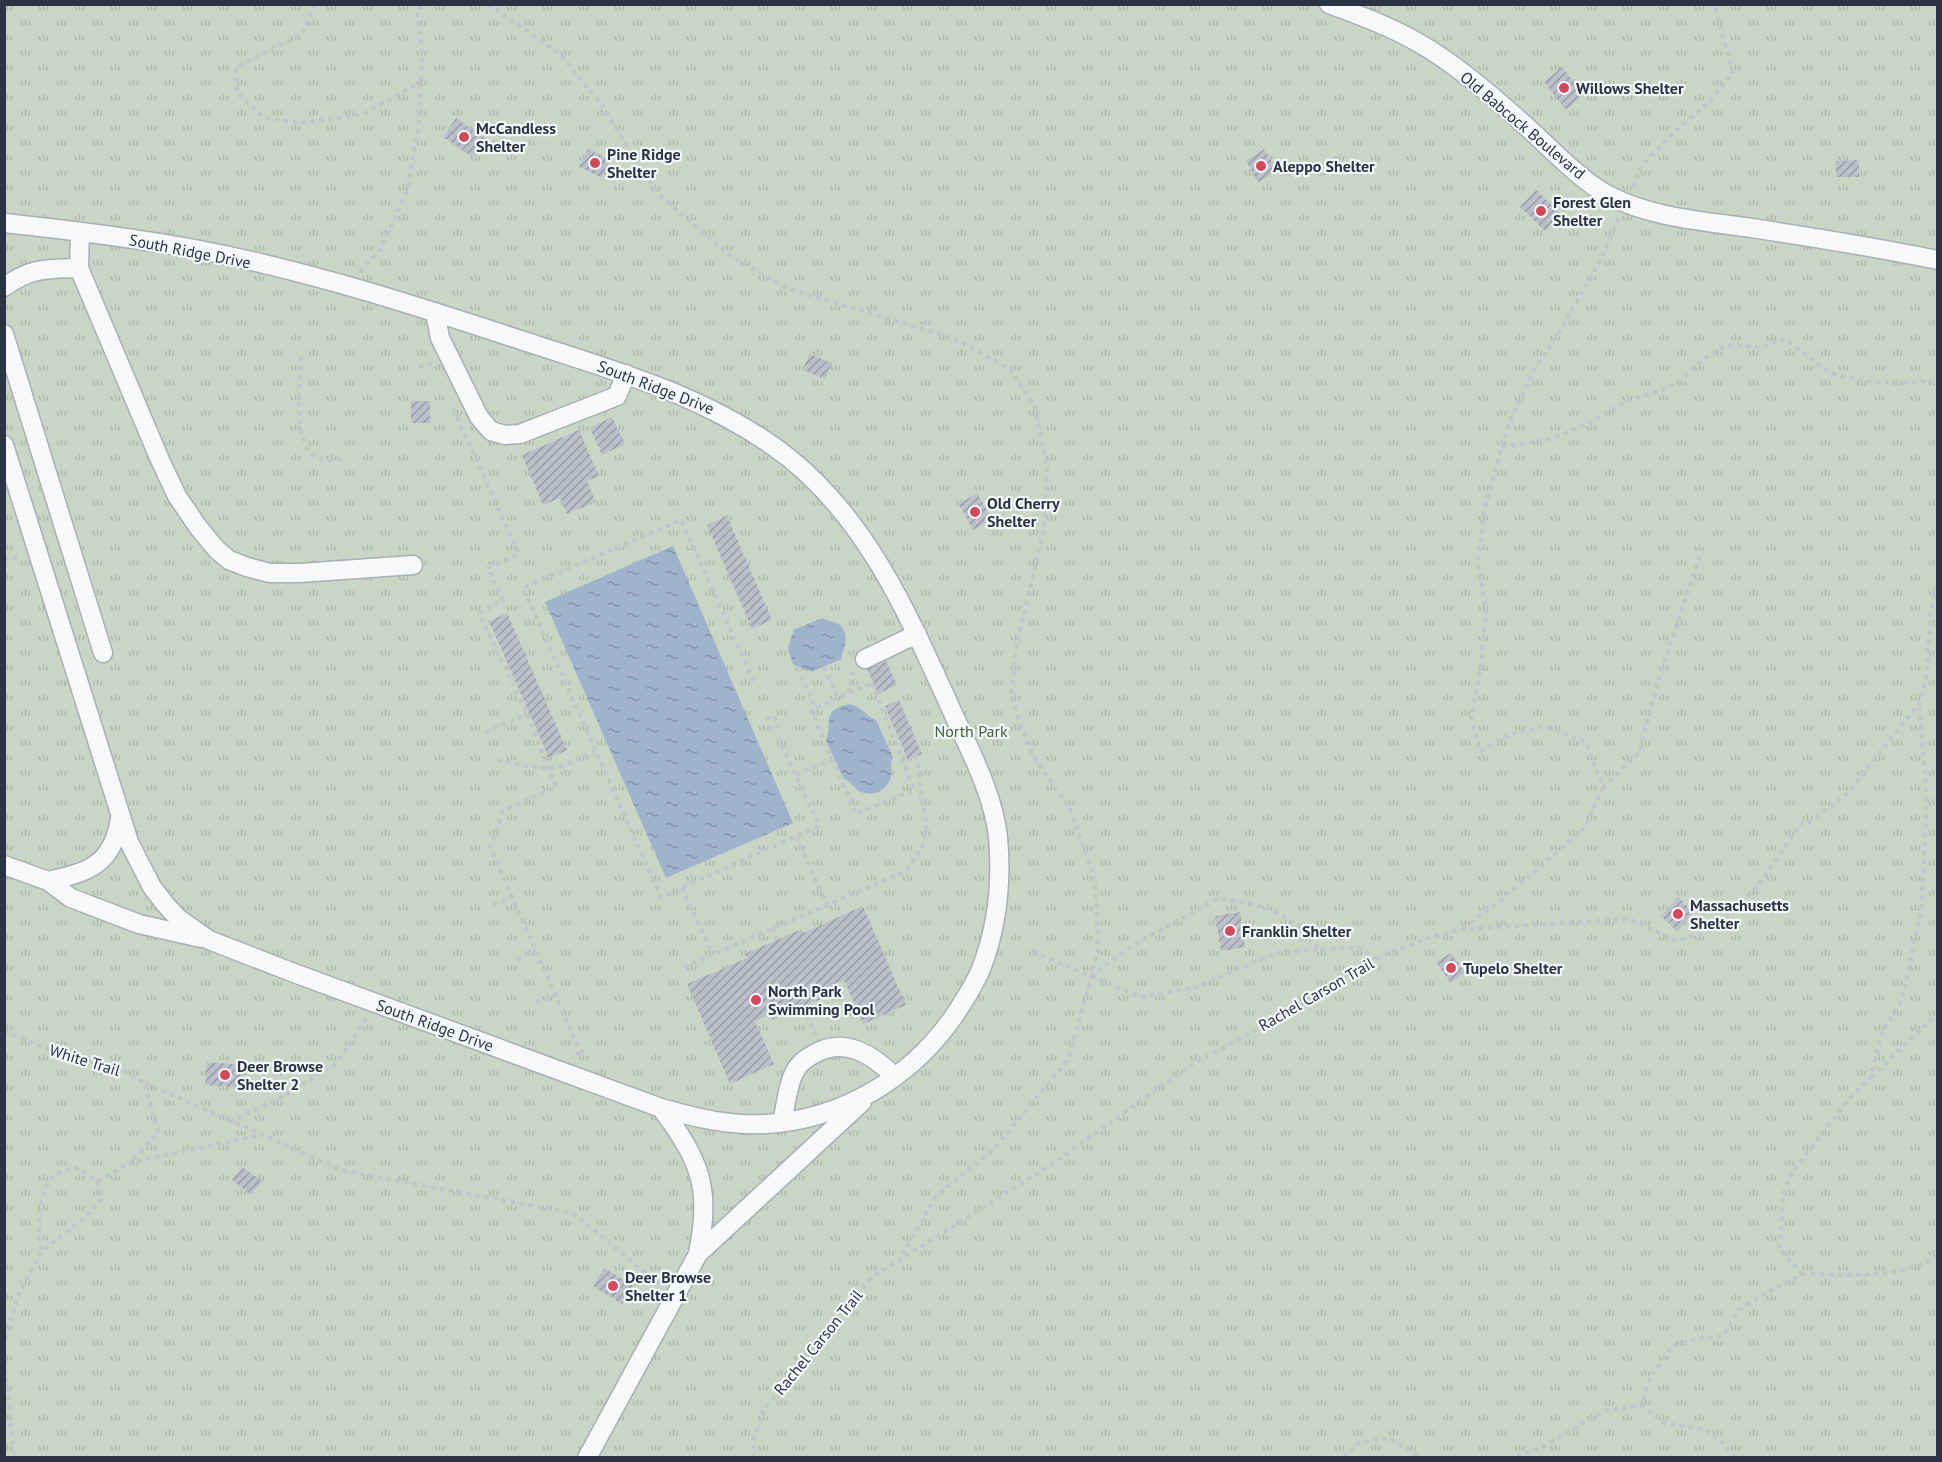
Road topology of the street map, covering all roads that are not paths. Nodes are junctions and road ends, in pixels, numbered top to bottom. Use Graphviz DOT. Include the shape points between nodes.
graph roads {
  1 [pos="1329,4"];
  2 [pos="4,223"];
  3 [pos="80,232"];
  4 [pos="1938,260"];
  5 [pos="79,268"];
  6 [pos="4,287"];
  7 [pos="435,312"];
  8 [pos="4,334"];
  9 [pos="626,374"];
  10 [pos="4,445"];
  11 [pos="413,566"];
  12 [pos="917,634"];
  13 [pos="103,653"];
  14 [pos="865,659"];
  15 [pos="120,817"];
  16 [pos="4,865"];
  17 [pos="48,881"];
  18 [pos="209,940"];
  19 [pos="895,1077"];
  20 [pos="874,1091"];
  21 [pos="661,1108"];
  22 [pos="782,1122"];
  23 [pos="698,1254"];
  24 [pos="587,1458"];
  1 -- 4 [label="street, Old Babcock Boulevard" via="1418,42 1495,98 1585,179 1626,204 1664,214"];
  2 -- 3 [label="street, South Ridge Drive"];
  3 -- 5 [label="street"];
  3 -- 7 [label="street, South Ridge Drive" via="201,250"];
  5 -- 6 [label="street" via="36,270"];
  5 -- 11 [label="street" via="177,496 198,527 229,560 270,573"];
  7 -- 9 [label="street, South Ridge Drive"];
  7 -- 9 [label="street" via="440,338 479,417 490,431 520,434 618,396"];
  8 -- 13 [label="street"];
  9 -- 12 [label="street, South Ridge Drive" via="733,419 791,460 850,521 871,549"];
  10 -- 15 [label="street, South Ridge Drive"];
  12 -- 14 [label="street"];
  12 -- 19 [label="street, South Ridge Drive" via="989,797 997,834 998,895 991,939 979,974 963,1003 916,1061"];
  15 -- 17 [label="street" via="117,836 104,858 92,867"];
  15 -- 18 [label="street, South Ridge Drive" via="152,887 178,918"];
  16 -- 17 [label="street, South Ridge Drive"];
  17 -- 18 [label="street, South Ridge Drive" via="70,898 139,924"];
  18 -- 21 [label="street, South Ridge Drive"];
  19 -- 20 [label="street, South Ridge Drive"];
  19 -- 22 [label="street" via="880,1062 855,1049 822,1049 807,1057 794,1073"];
  20 -- 22 [label="street, South Ridge Drive" via="846,1105"];
  20 -- 23 [label="street, South Ridge Drive"];
  21 -- 22 [label="street, South Ridge Drive" via="721,1123"];
  21 -- 23 [label="street, South Ridge Drive" via="694,1158 701,1179 704,1224"];
  23 -- 24 [label="street, South Ridge Drive"];
}
